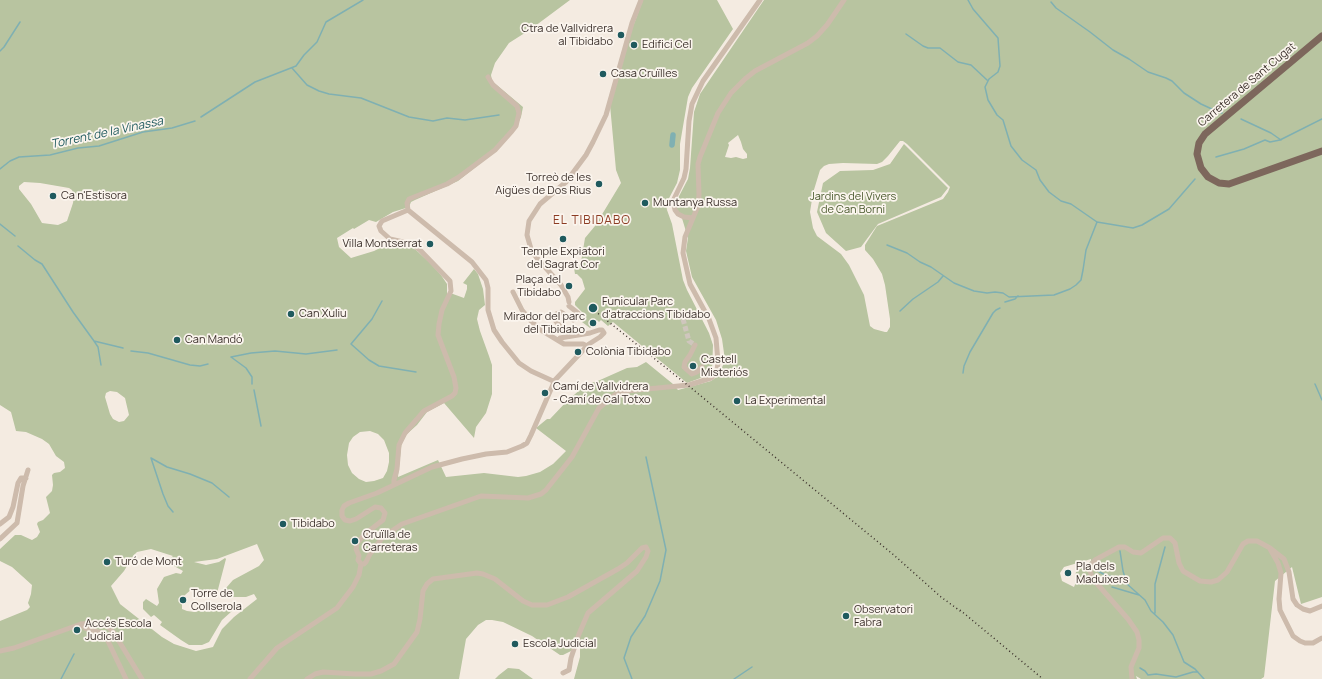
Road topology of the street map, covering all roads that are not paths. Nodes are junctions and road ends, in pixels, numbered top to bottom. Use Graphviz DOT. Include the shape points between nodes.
graph roads {
  1 [pos="641,0"];
  2 [pos="760,0"];
  3 [pos="844,0"];
  4 [pos="1322,36"];
  5 [pos="1322,40"];
  6 [pos="488,77"];
  7 [pos="1322,146"];
  8 [pos="1322,151"];
  9 [pos="408,210"];
  10 [pos="693,218"];
  11 [pos="513,292"];
  12 [pos="576,335"];
  13 [pos="558,341"];
  14 [pos="695,345"];
  15 [pos="587,346"];
  16 [pos="702,367"];
  17 [pos="553,381"];
  18 [pos="28,470"];
  19 [pos="26,478"];
  20 [pos="394,484"];
  21 [pos="0,524"];
  22 [pos="0,539"];
  23 [pos="1270,548"];
  24 [pos="359,556"];
  25 [pos="367,559"];
  26 [pos="361,564"];
  27 [pos="1322,606"];
  28 [pos="81,624"];
  29 [pos="1322,638"];
  30 [pos="0,651"];
  31 [pos="563,673"];
  32 [pos="126,679"];
  33 [pos="142,679"];
  34 [pos="250,679"];
  35 [pos="307,679"];
  36 [pos="1132,679"];
  1 -- 12 [label="street" via="606,115 593,142 566,182 540,204 529,221 527,235 531,249 565,291 569,304 578,314 577,318 572,320 561,312 556,314 555,320 562,328"];
  2 -- 10 [label="street" via="703,82 692,104 686,169 673,205 681,216"];
  3 -- 10 [label="street" via="817,36 755,71 731,93 718,113 700,157 698,206"];
  4 -- 8 [label="main road, Carretera de Sant Cugat" via="1205,134 1199,143 1197,154 1201,168 1208,177 1219,183 1229,184"];
  5 -- 7 [label="main road, Carretera de Sant Cugat" via="1213,131 1202,144 1200,155 1209,174 1229,180"];
  6 -- 9 [label="street" via="493,85 517,106 519,113 516,126 495,150 456,180 412,197 407,203"];
  9 -- 17 [label="street" via="472,262 486,280 488,310 494,330 502,342 519,363"];
  9 -- 20 [label="street" via="382,221 380,231 390,239 412,244 450,282 451,291 442,310 438,335 456,388 452,396 424,411 405,434 399,445"];
  10 -- 25 [label="street" via="684,240 684,258 690,284 716,338 718,362 715,375 688,385 616,394 599,408 572,457 541,494 528,498 481,496 442,509 394,528 383,537"];
  11 -- 13 [label="street" via="522,310 532,321"];
  12 -- 13 [label="street" via="560,338"];
  12 -- 15 [label="street" via="603,331 602,336"];
  13 -- 15 [label="street"];
  14 -- 16 [label="street" via="684,367 692,374"];
  15 -- 17 [label="street"];
  17 -- 20 [label="street" via="531,435 522,446 507,452 462,458 432,467"];
  18 -- 19 [label="street"];
  19 -- 21 [label="street" via="21,478 18,483 9,517"];
  19 -- 22 [label="street" via="17,523"];
  20 -- 24 [label="street" via="343,508 342,516 350,521 375,507 384,511 383,520 358,543 356,549"];
  23 -- 27 [label="street" via="1286,562 1293,599 1297,605 1303,610 1310,611"];
  23 -- 29 [label="street" via="1280,573 1280,610 1293,636 1305,643 1313,643"];
  23 -- 36 [label="street" via="1257,541 1246,542 1227,572 1218,580 1211,582 1200,581 1183,571 1175,543 1168,538 1141,553 1121,546 1092,564 1092,578 1137,632 1139,648 1131,667"];
  24 -- 25 [label="street" via="363,555"];
  24 -- 26 [label="street"];
  25 -- 26 [label="street"];
  26 -- 34 [label="street" via="354,587 337,608 277,648"];
  28 -- 30 [label="street"];
  28 -- 32 [label="street" via="85,628 102,633 107,638"];
  28 -- 33 [label="street" via="100,624 114,632"];
  31 -- 35 [label="street" via="569,670 588,613 637,572 646,557 646,547 618,569 568,597 546,605 537,606 523,601 495,579 483,574 433,579 423,591 417,632 394,664 371,674 322,672"];
}
